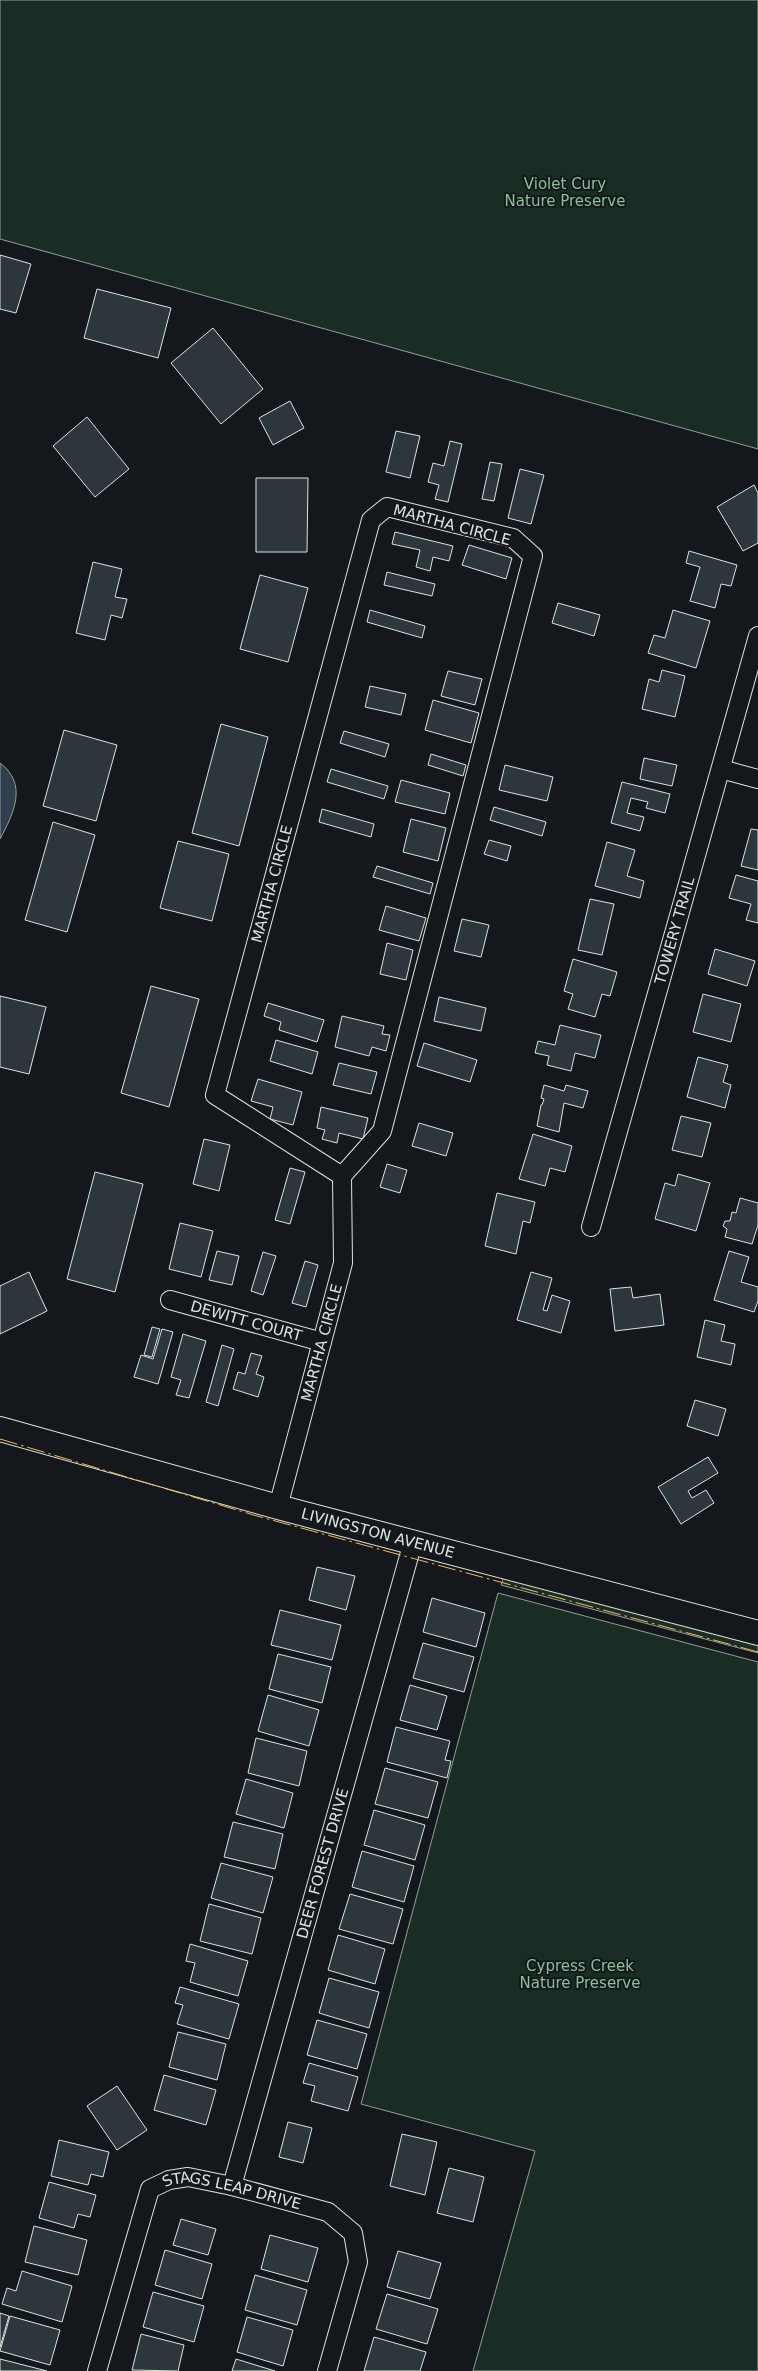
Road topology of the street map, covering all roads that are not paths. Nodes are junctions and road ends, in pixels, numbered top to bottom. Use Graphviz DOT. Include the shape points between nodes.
graph roads {
  1 [pos="758,636"];
  2 [pos="721,769"];
  3 [pos="758,779"];
  4 [pos="342,1176"];
  5 [pos="591,1227"];
  6 [pos="170,1300"];
  7 [pos="322,1342"];
  8 [pos="0,1429"];
  9 [pos="278,1506"];
  10 [pos="413,1542"];
  11 [pos="758,1633"];
  12 [pos="232,2186"];
  13 [pos="97,2371"];
  14 [pos="327,2371"];
  1 -- 2 [label="street, TOWERY TRAIL"];
  2 -- 3 [label="street"];
  2 -- 5 [label="street, TOWERY TRAIL"];
  4 -- 4 [label="street, MARTHA CIRCLE" via="382,1131 533,556 513,538 387,507 371,520 215,1095"];
  4 -- 7 [label="street, MARTHA CIRCLE" via="343,1263"];
  6 -- 7 [label="street, DEWITT COURT"];
  7 -- 9 [label="street, MARTHA CIRCLE"];
  8 -- 9 [label="street, LIVINGSTON AVENUE"];
  9 -- 10 [label="street, LIVINGSTON AVENUE"];
  10 -- 11 [label="street, LIVINGSTON AVENUE"];
  10 -- 12 [label="street, DEER FOREST DRIVE"];
  12 -- 13 [label="street, STAGS LEAP DRIVE" via="188,2177 169,2180 150,2189"];
  12 -- 14 [label="street, STAGS LEAP DRIVE" via="328,2212 353,2233 358,2262"];
}
